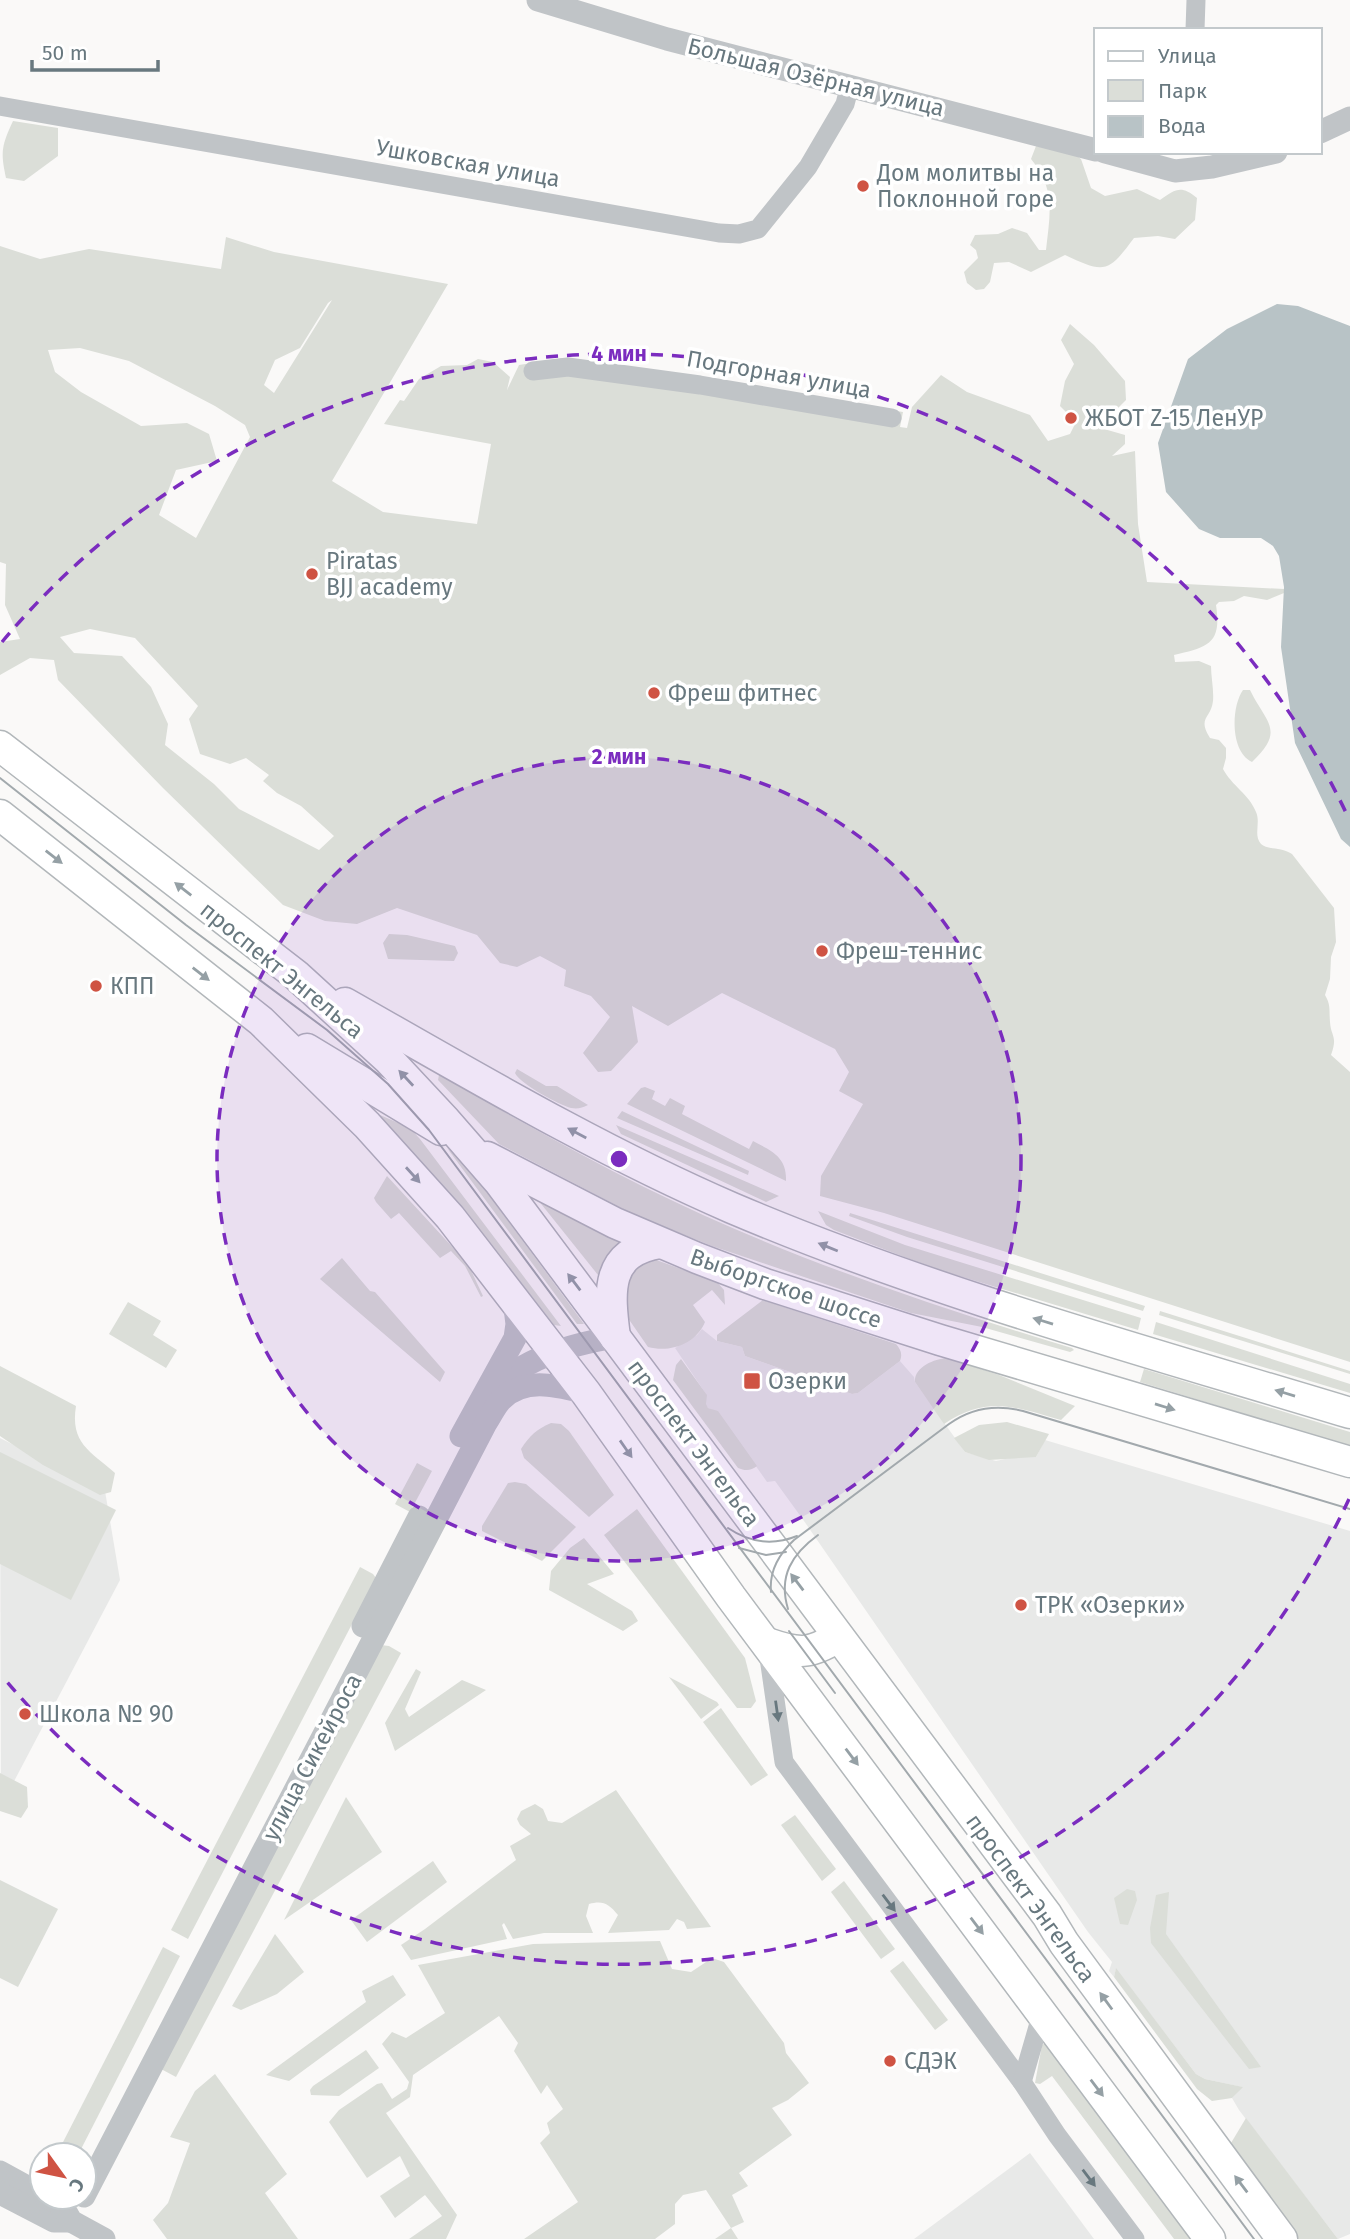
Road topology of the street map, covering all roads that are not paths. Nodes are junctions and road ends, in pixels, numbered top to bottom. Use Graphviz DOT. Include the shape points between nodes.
graph roads {
  1 [pos="538,0"];
  2 [pos="1196,0"];
  3 [pos="1195,28"];
  4 [pos="850,85"];
  5 [pos="0,106"];
  6 [pos="1350,118"];
  7 [pos="1322,131"];
  8 [pos="1094,149"];
  9 [pos="1112,154"];
  10 [pos="1257,154"];
  11 [pos="1189,161"];
  12 [pos="533,371"];
  13 [pos="892,418"];
  14 [pos="0,746"];
  15 [pos="0,815"];
  16 [pos="296,975"];
  17 [pos="261,1021"];
  18 [pos="469,1147"];
  19 [pos="660,1242"];
  20 [pos="514,1300"];
  21 [pos="1091,1335"];
  22 [pos="615,1337"];
  23 [pos="554,1351"];
  24 [pos="1075,1380"];
  25 [pos="488,1389"];
  26 [pos="586,1394"];
  27 [pos="1350,1413"];
  28 [pos="1350,1462"];
  29 [pos="838,1637"];
  30 [pos="767,1643"];
  31 [pos="1042,2013"];
  32 [pos="1022,2082"];
  33 [pos="95,2141"];
  34 [pos="98,2170"];
  35 [pos="0,2172"];
  36 [pos="0,2193"];
  37 [pos="56,2214"];
  38 [pos="104,2239"];
  39 [pos="1136,2239"];
  40 [pos="1210,2239"];
  41 [pos="1282,2239"];
  1 -- 4 [label="street, Большая Озёрная улица" via="667,39"];
  2 -- 3 [label="street"];
  4 -- 5 [label="street, Ушковская улица" via="845,104 808,167 758,229 739,234"];
  4 -- 8 [label="street, Большая Озёрная улица"];
  6 -- 7 [label="street"];
  9 -- 11 [label="street" via="1175,171"];
  10 -- 11 [label="street"];
  12 -- 13 [label="street, Подгорная улица" via="568,367"];
  16 -- 14 [label="main road, проспект Энгельса, one-way"];
  15 -- 17 [label="main road, one-way"];
  18 -- 16 [label="main road, проспект Энгельса, one-way" via="389,1060"];
  21 -- 16 [label="main road, one-way" via="874,1265 684,1186 546,1117"];
  17 -- 18 [label="main road, Выборгское шоссе"];
  17 -- 20 [label="main road, one-way" via="390,1150 450,1217"];
  18 -- 19 [label="main road, Выборгское шоссе"];
  22 -- 18 [label="main road, проспект Энгельса, one-way"];
  19 -- 22 [label="main road" via="635,1249 616,1271 611,1303"];
  19 -- 24 [label="main road, Выборгское шоссе" via="765,1284"];
  20 -- 23 [label="main road"];
  20 -- 25 [label="street, улица Сикейроса" via="515,1338"];
  21 -- 24 [label="main road" via="1101,1353 1099,1363 1094,1373"];
  27 -- 21 [label="main road, one-way"];
  22 -- 23 [label="street, улица Сикейроса"];
  29 -- 22 [label="main road, проспект Энгельса, one-way"];
  23 -- 25 [label="street, улица Сикейроса"];
  23 -- 26 [label="main road"];
  24 -- 28 [label="main road, Выборгское шоссе, one-way"];
  25 -- 33 [label="street, улица Сикейроса"];
  26 -- 30 [label="main road, one-way"];
  26 -- 34 [label="street, улица Сикейроса" via="557,1385 517,1389 501,1400 486,1423"];
  29 -- 30 [label="main road" via="805,1652"];
  41 -- 29 [label="main road, проспект Энгельса, one-way"];
  30 -- 31 [label="main road, one-way"];
  30 -- 32 [label="street, one-way" via="784,1762"];
  31 -- 32 [label="street"];
  31 -- 40 [label="main road, one-way"];
  32 -- 39 [label="street, one-way"];
  35 -- 37 [label="street"];
  36 -- 37 [label="street"];
  37 -- 38 [label="street"];
}
